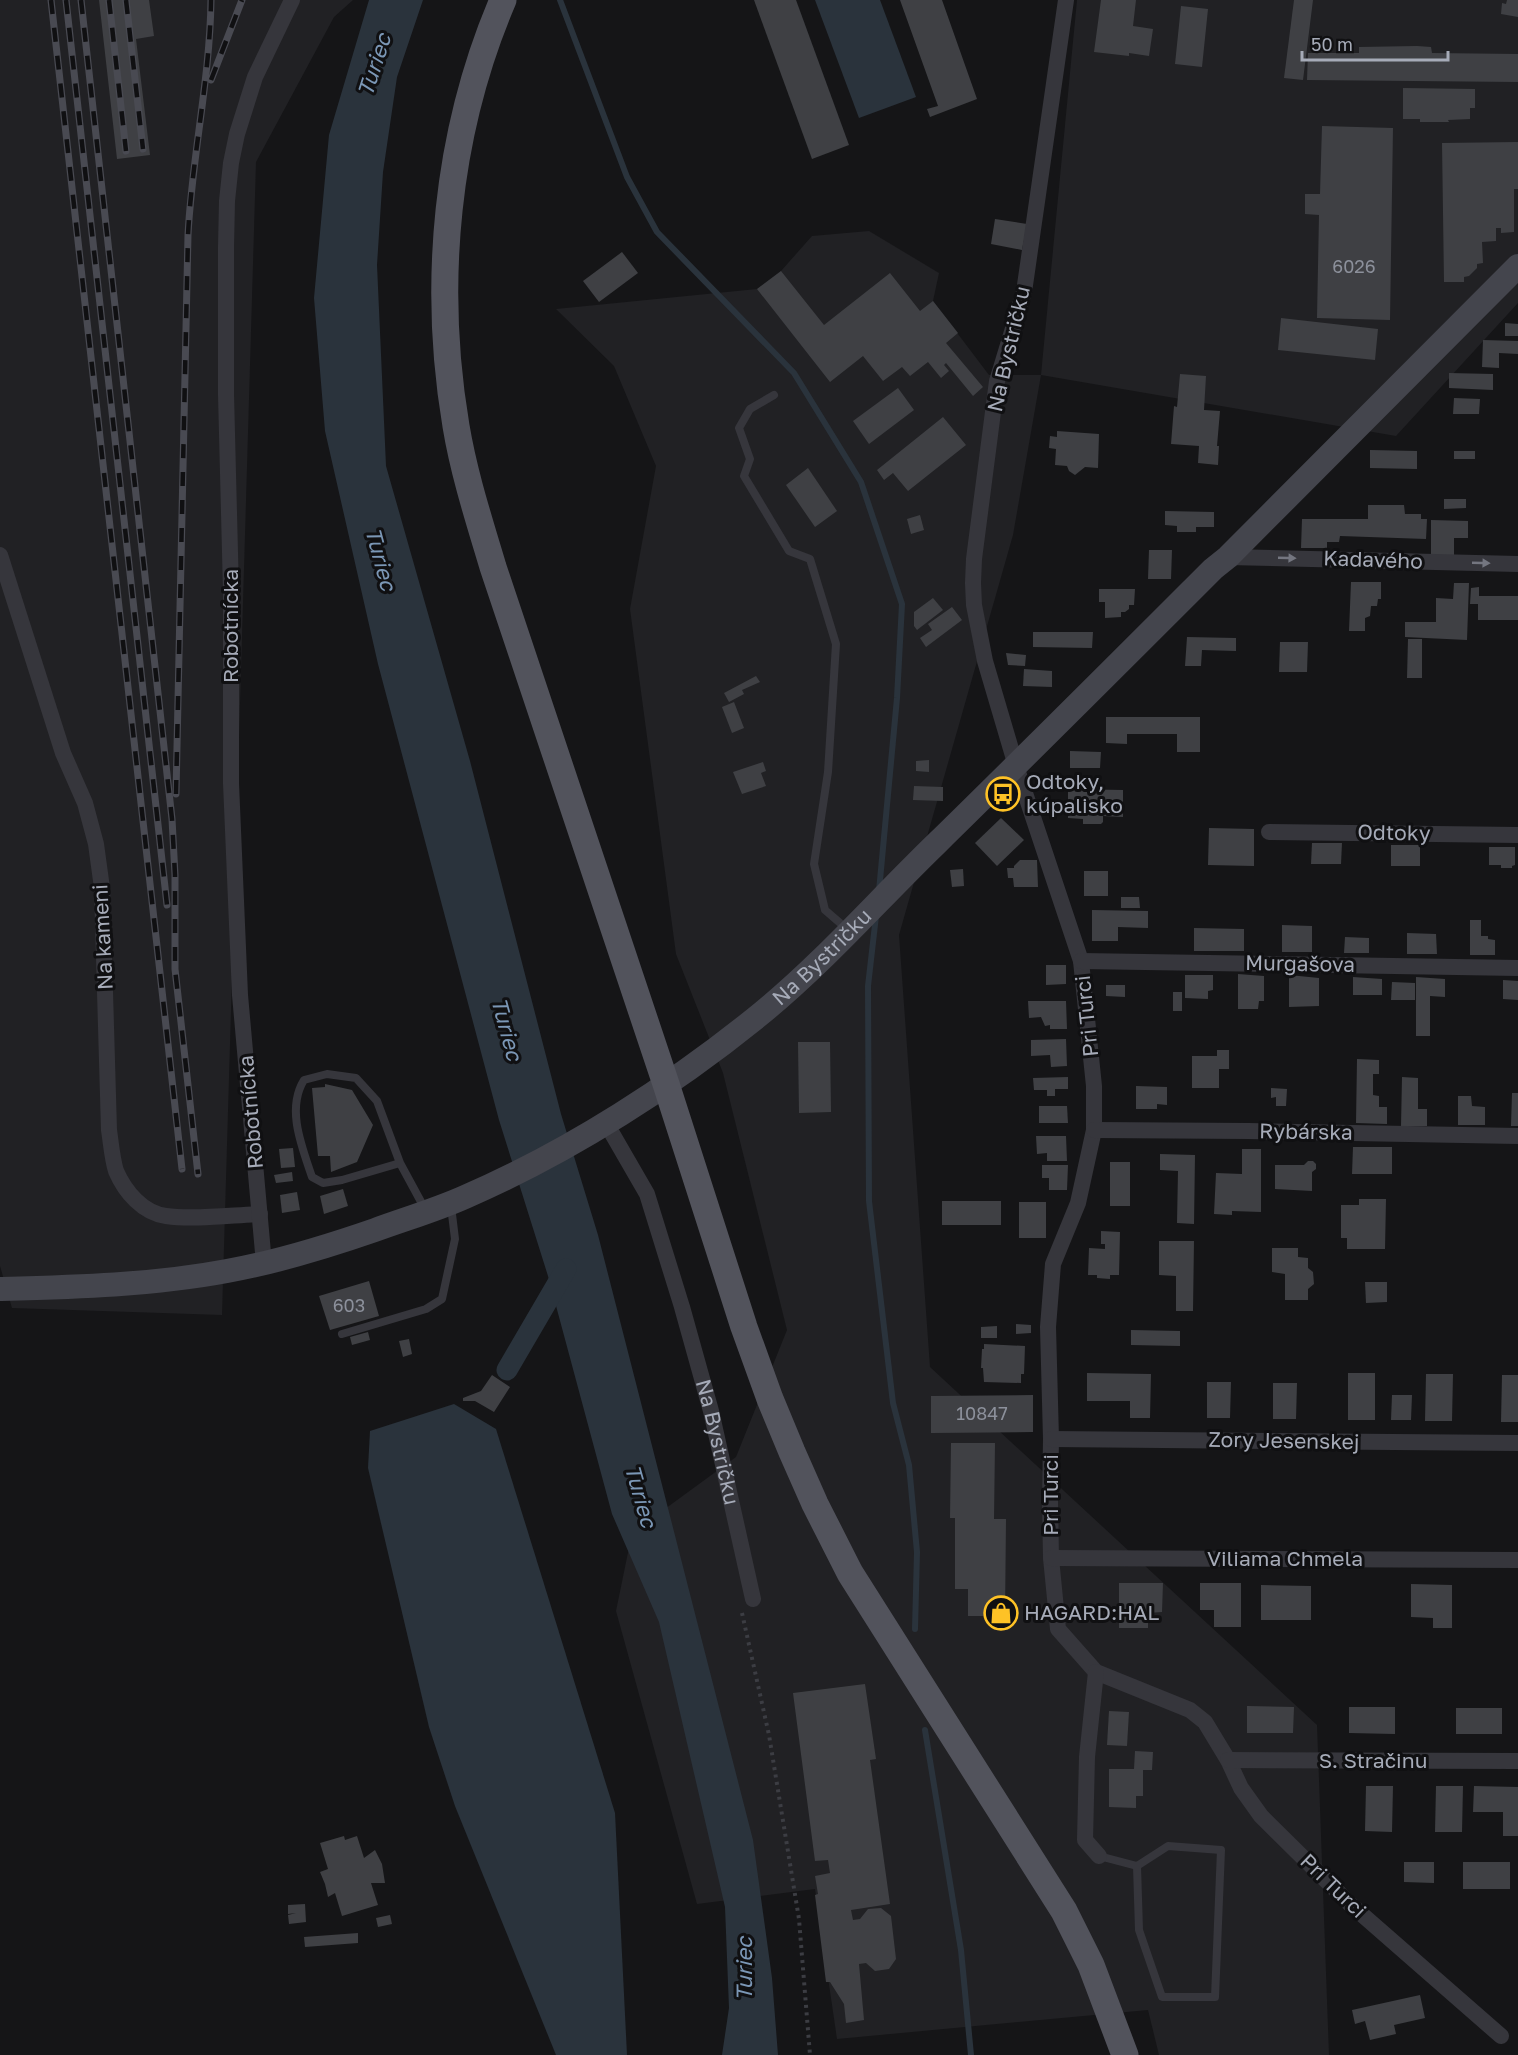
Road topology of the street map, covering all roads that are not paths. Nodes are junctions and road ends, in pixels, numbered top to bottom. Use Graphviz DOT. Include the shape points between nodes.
graph roads {
  1 [pos="292,0"];
  2 [pos="502,0"];
  3 [pos="1066,0"];
  4 [pos="1518,267"];
  5 [pos="774,395"];
  6 [pos="0,555"];
  7 [pos="1228,557"];
  8 [pos="1518,564"];
  9 [pos="1016,766"];
  10 [pos="1269,832"];
  11 [pos="1518,835"];
  12 [pos="851,930"];
  13 [pos="1081,960"];
  14 [pos="1518,968"];
  15 [pos="666,1084"];
  16 [pos="599,1127"];
  17 [pos="1094,1130"];
  18 [pos="1518,1136"];
  19 [pos="400,1163"];
  20 [pos="450,1203"];
  21 [pos="426,1212"];
  22 [pos="260,1214"];
  23 [pos="264,1264"];
  24 [pos="0,1288"];
  25 [pos="342,1334"];
  26 [pos="1051,1439"];
  27 [pos="1518,1443"];
  28 [pos="1052,1558"];
  29 [pos="1518,1560"];
  30 [pos="752,1595"];
  31 [pos="1096,1672"];
  32 [pos="1228,1760"];
  33 [pos="1518,1761"];
  34 [pos="1099,1856"];
  35 [pos="1137,1866"];
  36 [pos="1501,2036"];
  37 [pos="1125,2055"];
  1 -- 22 [label="street, Robotnícka" via="246,104 231,163 227,201 231,783 240,995"];
  2 -- 15 [label="main road" via="471,92 447,215 445,335 453,404 469,484 493,567"];
  3 -- 9 [label="street, Na Bystričku" via="1024,292 997,381 974,559 974,605 983,651"];
  4 -- 7 [label="street, Na Bystričku"];
  5 -- 12 [label="lane" via="750,409 739,428 750,459 744,476 789,551 810,559 836,644 828,772 814,864 825,910"];
  6 -- 22 [label="street, Na kameni" via="96,844 102,888 109,1130 116,1169 134,1199 165,1216"];
  7 -- 8 [label="street, Kadavého, one-way"];
  7 -- 9 [label="street, Na Bystričku"];
  9 -- 12 [label="street, Na Bystričku"];
  9 -- 13 [label="street, Pri Turci"];
  10 -- 11 [label="street, Odtoky"];
  12 -- 15 [label="street, Na Bystričku" via="766,1010"];
  13 -- 14 [label="street, Murgašova"];
  13 -- 17 [label="street, Pri Turci" via="1094,1086"];
  15 -- 16 [label="street, Na Bystričku"];
  15 -- 37 [label="main road" via="744,1327 815,1504 882,1626 1064,1911 1091,1965"];
  16 -- 20 [label="street" via="494,1184"];
  16 -- 30 [label="street, Na Bystričku" via="647,1194 711,1411"];
  17 -- 18 [label="street, Rybárska"];
  17 -- 26 [label="street, Pri Turci" via="1078,1203 1053,1264 1048,1327"];
  19 -- 19 [label="lane" via="377,1101 356,1078 327,1074 304,1080 297,1091 296,1116 312,1177 323,1183 342,1180"];
  19 -- 21 [label="lane"];
  20 -- 21 [label="street"];
  20 -- 25 [label="lane" via="455,1239 442,1299 426,1309"];
  21 -- 23 [label="street"];
  22 -- 23 [label="street, Robotnícka"];
  23 -- 24 [label="street" via="130,1283"];
  26 -- 27 [label="street, Zory Jesenskej"];
  26 -- 28 [label="street, Pri Turci"];
  28 -- 29 [label="street, Viliama Chmela"];
  28 -- 31 [label="street, Pri Turci" via="1058,1629"];
  31 -- 32 [label="street, Pri Turci" via="1190,1710 1205,1722"];
  31 -- 34 [label="street" via="1087,1757 1085,1840"];
  32 -- 33 [label="street, S. Stračinu"];
  32 -- 36 [label="street, Pri Turci" via="1241,1788 1261,1816 1350,1904"];
  34 -- 35 [label="lane"];
  35 -- 35 [label="lane" via="1139,1930 1162,1997 1215,1996 1221,1850 1168,1846"];
}
